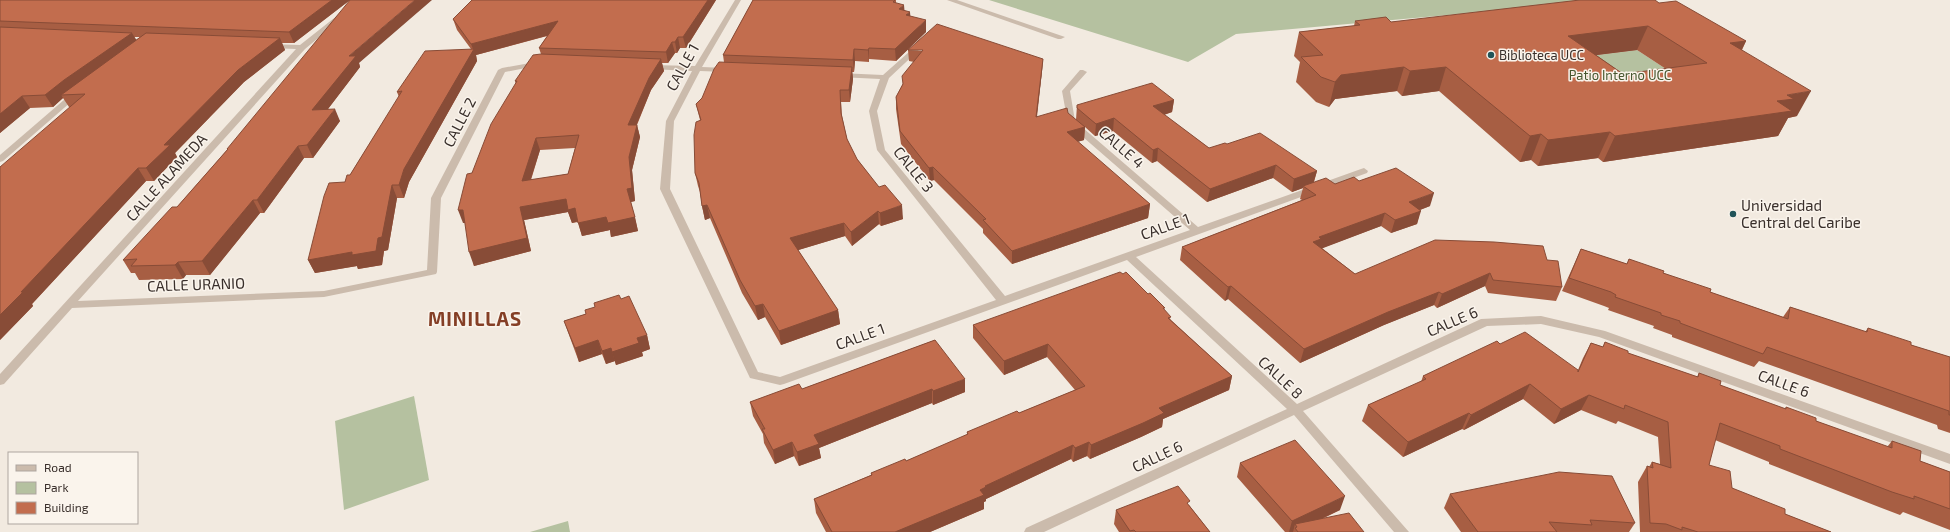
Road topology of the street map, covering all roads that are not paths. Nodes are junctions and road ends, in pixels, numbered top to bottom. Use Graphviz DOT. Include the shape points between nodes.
graph roads {
  1 [pos="360,0"];
  2 [pos="738,0"];
  3 [pos="950,0"];
  4 [pos="1061,36"];
  5 [pos="924,40"];
  6 [pos="264,45"];
  7 [pos="302,47"];
  8 [pos="544,62"];
  9 [pos="643,67"];
  10 [pos="697,69"];
  11 [pos="736,71"];
  12 [pos="1083,72"];
  13 [pos="830,75"];
  14 [pos="885,77"];
  15 [pos="81,91"];
  16 [pos="0,159"];
  17 [pos="1364,171"];
  18 [pos="1197,231"];
  19 [pos="1128,255"];
  20 [pos="324,294"];
  21 [pos="1002,300"];
  22 [pos="69,305"];
  23 [pos="0,381"];
  24 [pos="1295,409"];
  25 [pos="1950,459"];
  26 [pos="1054,528"];
  27 [pos="1032,532"];
  28 [pos="1402,532"];
  1 -- 7 [label="street, CALLE ALAMEDA"];
  2 -- 10 [label="street, CALLE 1"];
  3 -- 4 [label="street"];
  5 -- 14 [label="street, CALLE 3"];
  6 -- 7 [label="street"];
  7 -- 22 [label="street, CALLE ALAMEDA"];
  8 -- 20 [label="street, CALLE 2" via="502,70 436,198 432,272"];
  9 -- 10 [label="street"];
  10 -- 11 [label="street"];
  10 -- 21 [label="street, CALLE 1" via="670,121 665,190 754,375 780,380"];
  12 -- 18 [label="street, CALLE 4" via="1066,91 1071,122"];
  13 -- 14 [label="street"];
  14 -- 21 [label="street, CALLE 3" via="873,111 881,150"];
  15 -- 16 [label="street"];
  17 -- 18 [label="street, CALLE 1"];
  18 -- 19 [label="street, CALLE 1"];
  19 -- 21 [label="street, CALLE 1"];
  19 -- 24 [label="street, CALLE 8"];
  20 -- 22 [label="street, CALLE URANIO"];
  22 -- 23 [label="street, CALLE ALAMEDA"];
  24 -- 25 [label="street, CALLE 6" via="1485,322 1541,320 1601,334"];
  24 -- 26 [label="street, CALLE 6"];
  24 -- 28 [label="street, CALLE 8"];
  26 -- 27 [label="street, CALLE 6"];
}
